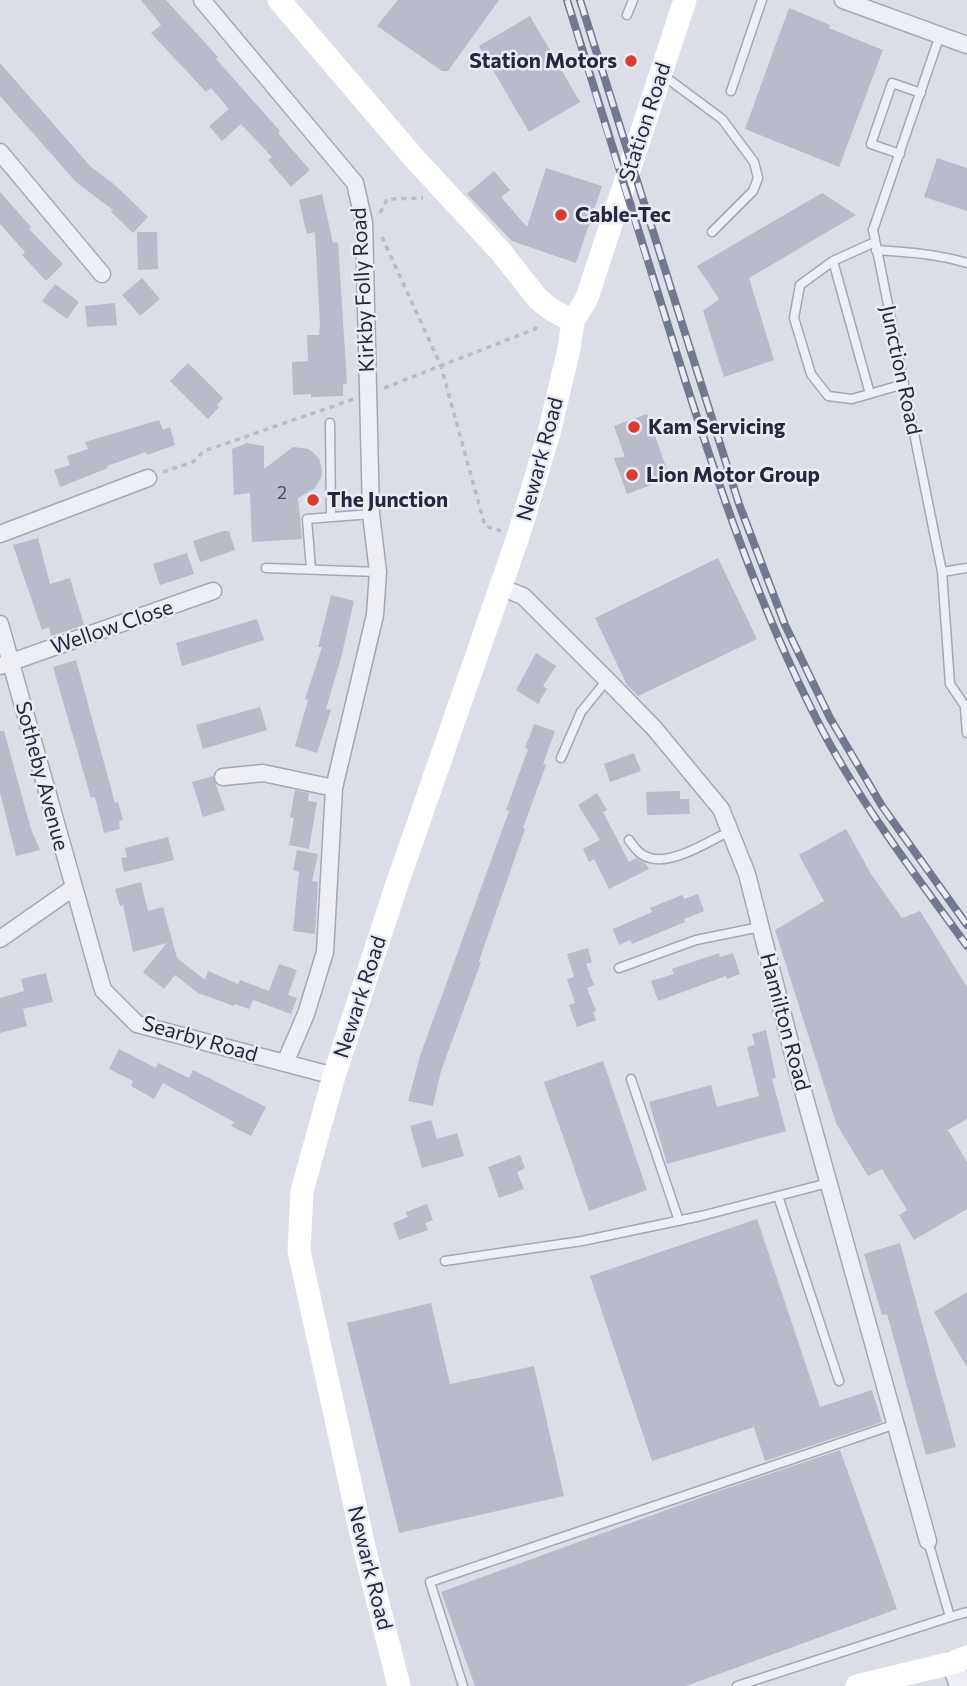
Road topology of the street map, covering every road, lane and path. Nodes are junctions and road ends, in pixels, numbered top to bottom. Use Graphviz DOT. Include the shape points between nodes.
graph roads {
  1 [pos="202,0"];
  2 [pos="279,0"];
  3 [pos="633,0"];
  4 [pos="685,0"];
  5 [pos="762,0"];
  6 [pos="843,0"];
  7 [pos="627,15"];
  8 [pos="940,35"];
  9 [pos="967,45"];
  10 [pos="661,74"];
  11 [pos="731,91"];
  12 [pos="921,93"];
  13 [pos="0,152"];
  14 [pos="900,154"];
  15 [pos="425,197"];
  16 [pos="370,221"];
  17 [pos="712,232"];
  18 [pos="876,246"];
  19 [pos="833,261"];
  20 [pos="967,263"];
  21 [pos="102,274"];
  22 [pos="552,310"];
  23 [pos="573,321"];
  24 [pos="441,366"];
  25 [pos="904,384"];
  26 [pos="368,394"];
  27 [pos="870,394"];
  28 [pos="330,423"];
  29 [pos="148,478"];
  30 [pos="371,514"];
  31 [pos="331,517"];
  32 [pos="0,534"];
  33 [pos="519,537"];
  34 [pos="266,568"];
  35 [pos="967,568"];
  36 [pos="311,569"];
  37 [pos="377,572"];
  38 [pos="942,572"];
  39 [pos="500,587"];
  40 [pos="213,591"];
  41 [pos="0,624"];
  42 [pos="5,664"];
  43 [pos="607,680"];
  44 [pos="966,709"];
  45 [pos="967,733"];
  46 [pos="561,758"];
  47 [pos="223,777"];
  48 [pos="334,789"];
  49 [pos="730,831"];
  50 [pos="629,840"];
  51 [pos="73,888"];
  52 [pos="760,927"];
  53 [pos="0,939"];
  54 [pos="619,968"];
  55 [pos="285,1063"];
  56 [pos="334,1076"];
  57 [pos="631,1079"];
  58 [pos="828,1183"];
  59 [pos="778,1196"];
  60 [pos="679,1221"];
  61 [pos="445,1261"];
  62 [pos="839,1381"];
  63 [pos="896,1424"];
  64 [pos="928,1541"];
  65 [pos="967,1612"];
  66 [pos="950,1617"];
  67 [pos="960,1660"];
  68 [pos="399,1686"];
  69 [pos="463,1686"];
  70 [pos="737,1686"];
  71 [pos="857,1686"];
  72 [pos="961,1686"];
  1 -- 16 [label="street, Kirkby Folly Road" via="355,183"];
  2 -- 22 [label="main road"];
  3 -- 7 [label="lane"];
  4 -- 10 [label="main road, Station Road"];
  5 -- 11 [label="lane"];
  6 -- 8 [label="street"];
  8 -- 9 [label="street"];
  8 -- 12 [label="lane, Junction Road"];
  10 -- 17 [label="lane" via="722,118 754,162 758,178 753,191"];
  10 -- 23 [label="main road, Station Road" via="587,298"];
  12 -- 14 [label="lane, Junction Road"];
  12 -- 14 [label="lane" via="892,83 871,144"];
  13 -- 21 [label="street"];
  14 -- 18 [label="lane, Junction Road" via="873,230"];
  15 -- 16 [label="path" via="387,199"];
  16 -- 24 [label="path"];
  16 -- 26 [label="street, Kirkby Folly Road"];
  18 -- 19 [label="lane"];
  18 -- 20 [label="lane"];
  18 -- 25 [label="lane, Junction Road"];
  19 -- 27 [label="lane"];
  19 -- 27 [label="lane" via="800,285 794,318 811,374 828,396 852,399"];
  22 -- 23 [label="main road"];
  22 -- 24 [label="path" via="535,329"];
  23 -- 33 [label="main road, Newark Road" via="549,433"];
  24 -- 26 [label="path"];
  24 -- 33 [label="path" via="485,526"];
  25 -- 27 [label="lane"];
  25 -- 38 [label="lane, Junction Road"];
  26 -- 29 [label="path" via="204,450 193,462"];
  26 -- 30 [label="street, Kirkby Folly Road"];
  28 -- 31 [label="lane"];
  29 -- 32 [label="street"];
  30 -- 31 [label="lane"];
  30 -- 37 [label="street"];
  31 -- 36 [label="lane" via="307,519"];
  33 -- 39 [label="main road, Newark Road"];
  34 -- 36 [label="lane"];
  35 -- 38 [label="lane"];
  36 -- 37 [label="lane"];
  37 -- 48 [label="street" via="375,615"];
  38 -- 44 [label="lane, Junction Road" via="950,684"];
  39 -- 43 [label="street, Hamilton Road" via="523,596"];
  39 -- 56 [label="main road, Newark Road"];
  40 -- 42 [label="street, Wellow Close"];
  41 -- 42 [label="street, Sotheby Avenue"];
  42 -- 51 [label="street, Sotheby Avenue"];
  43 -- 46 [label="lane" via="581,712"];
  43 -- 49 [label="street, Hamilton Road" via="721,809"];
  44 -- 45 [label="lane"];
  47 -- 48 [label="street" via="263,773"];
  48 -- 55 [label="street" via="326,952"];
  49 -- 50 [label="lane" via="662,860 638,852"];
  49 -- 52 [label="street, Hamilton Road"];
  51 -- 53 [label="street"];
  51 -- 55 [label="street, Searby Road" via="103,990 137,1024"];
  52 -- 54 [label="lane" via="696,940"];
  52 -- 58 [label="street, Hamilton Road"];
  55 -- 56 [label="street, Searby Road"];
  56 -- 68 [label="main road, Newark Road" via="302,1191 299,1251"];
  57 -- 60 [label="lane"];
  58 -- 59 [label="lane"];
  58 -- 63 [label="street, Hamilton Road"];
  59 -- 60 [label="lane"];
  59 -- 62 [label="lane"];
  60 -- 61 [label="lane"];
  63 -- 64 [label="street, Hamilton Road"];
  63 -- 69 [label="lane" via="430,1582"];
  64 -- 66 [label="lane"];
  65 -- 66 [label="lane"];
  66 -- 70 [label="lane"];
  67 -- 71 [label="main road"];
  67 -- 72 [label="street"];
}
